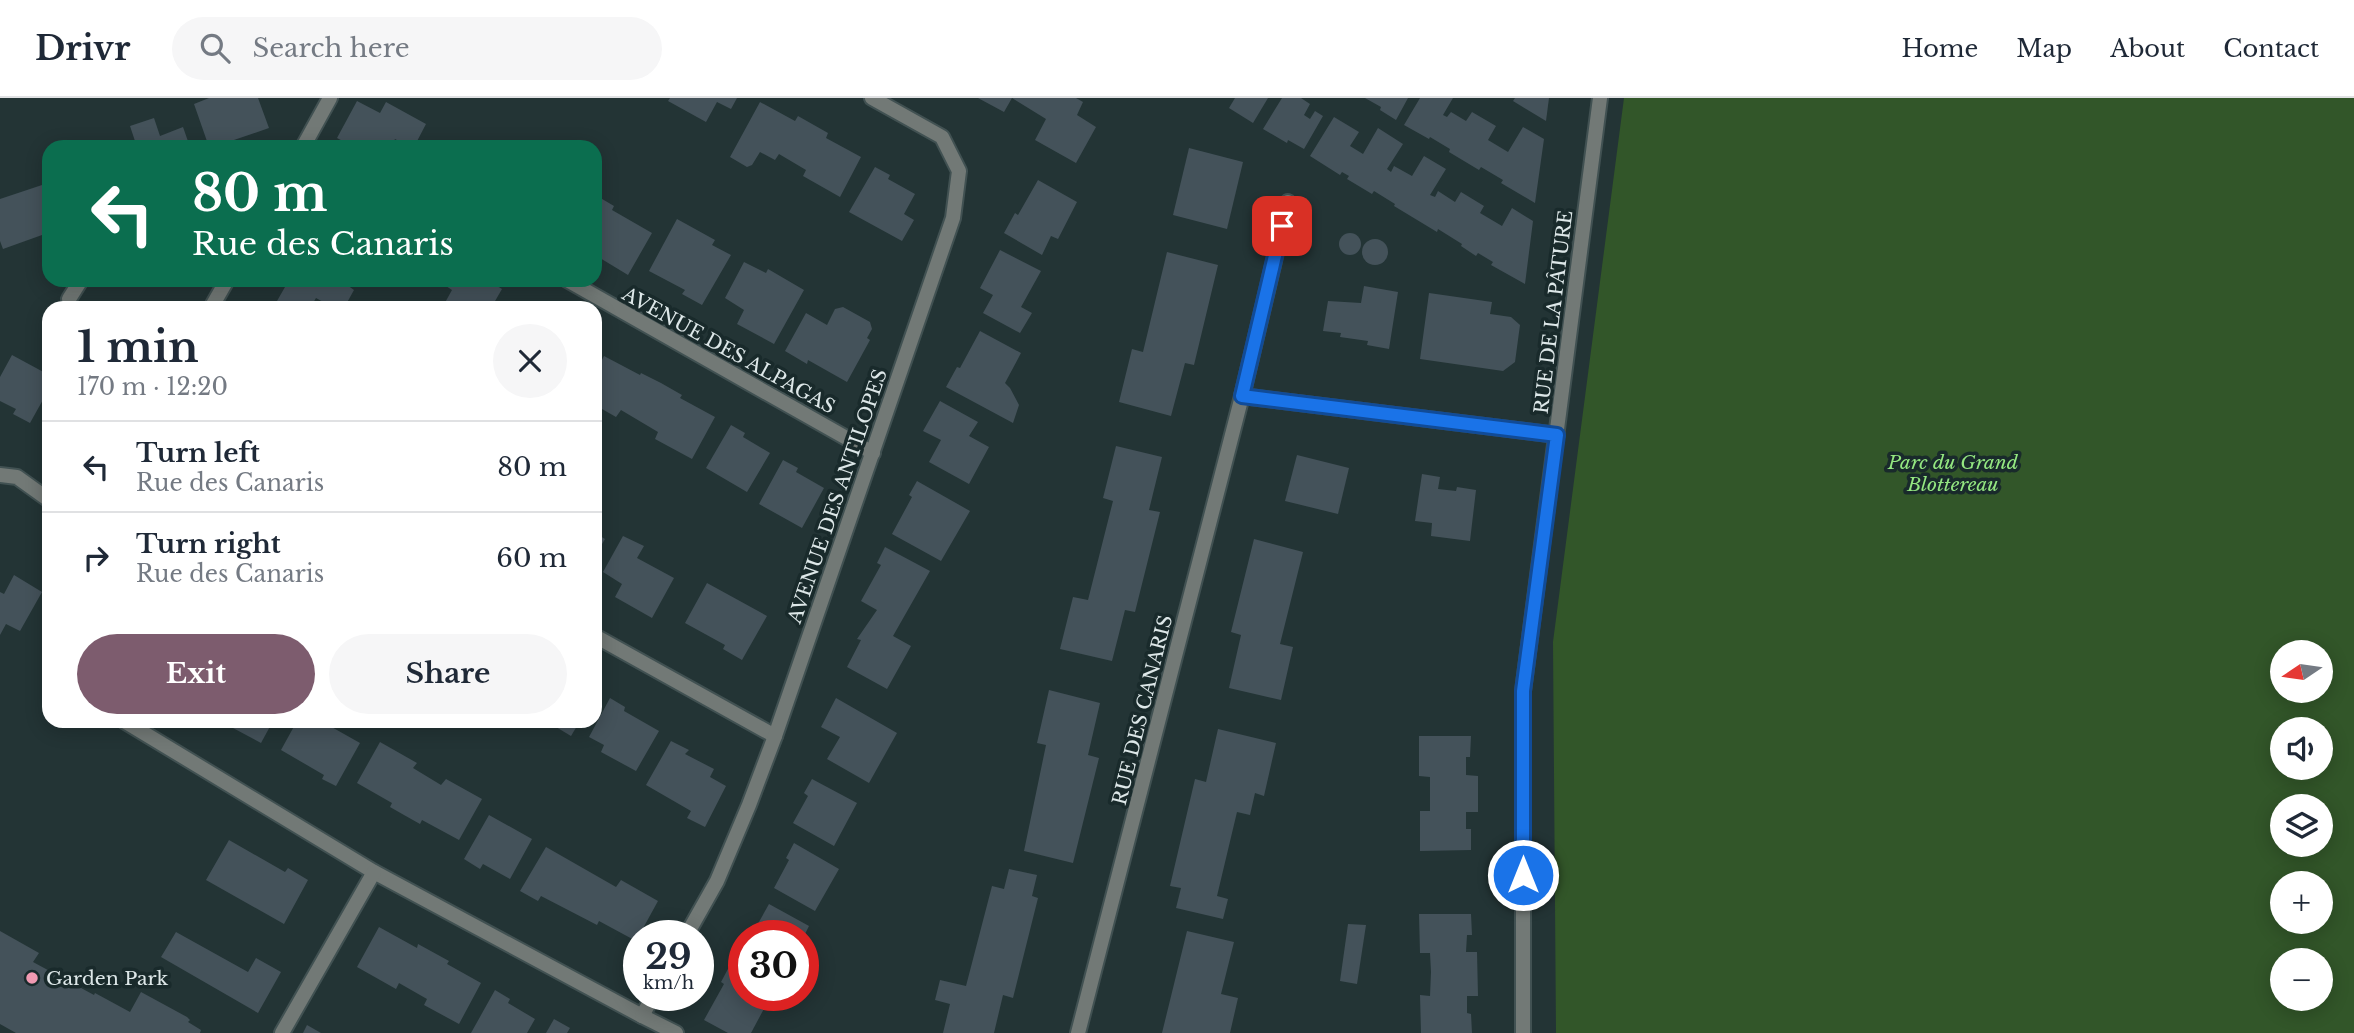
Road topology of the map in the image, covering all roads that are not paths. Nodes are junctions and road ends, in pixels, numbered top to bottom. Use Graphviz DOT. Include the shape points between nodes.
graph roads {
  1 [pos="330,98"];
  2 [pos="872,98"];
  3 [pos="1600,98"];
  4 [pos="307,140"];
  5 [pos="1288,202"];
  6 [pos="77,287"];
  7 [pos="579,287"];
  8 [pos="69,299"];
  9 [pos="1242,396"];
  10 [pos="1557,435"];
  11 [pos="873,453"];
  12 [pos="0,475"];
  13 [pos="42,495"];
  14 [pos="602,640"];
  15 [pos="136,728"];
  16 [pos="775,736"];
  17 [pos="374,872"];
  18 [pos="695,920"];
  19 [pos="645,1011"];
  20 [pos="642,1016"];
  21 [pos="282,1033"];
  22 [pos="676,1033"];
  23 [pos="1079,1033"];
  24 [pos="1523,1033"];
  1 -- 4 [label="street"];
  2 -- 11 [label="street, AVENUE DES ANTILOPES" via="942,137 959,171 953,218"];
  3 -- 10 [label="street, RUE DE LA PÂTURE"];
  5 -- 9 [label="street, RUE DES CANARIS"];
  6 -- 8 [label="street"];
  7 -- 11 [label="street, AVENUE DES ALPAGAS"];
  9 -- 10 [label="street"];
  9 -- 23 [label="street, RUE DES CANARIS"];
  10 -- 24 [label="street, RUE DE LA PÂTURE" via="1523,691"];
  11 -- 16 [label="street, AVENUE DES ANTILOPES"];
  12 -- 13 [label="street" via="17,477"];
  14 -- 16 [label="street"];
  15 -- 17 [label="street"];
  16 -- 18 [label="street, AVENUE DES ANTILOPES" via="717,881"];
  17 -- 20 [label="street"];
  17 -- 21 [label="street"];
  19 -- 20 [label="street"];
  20 -- 22 [label="street"];
}
